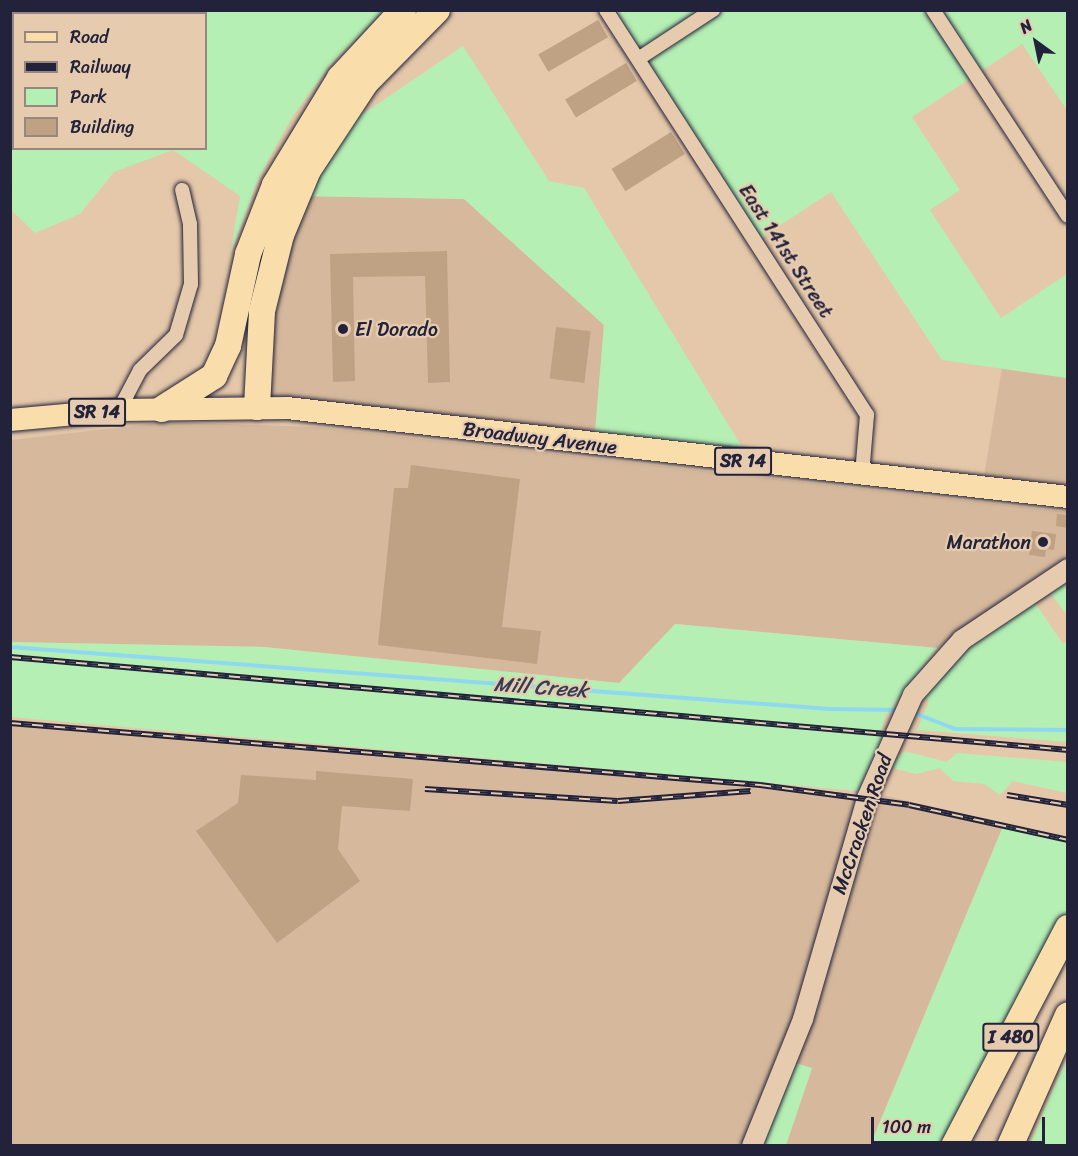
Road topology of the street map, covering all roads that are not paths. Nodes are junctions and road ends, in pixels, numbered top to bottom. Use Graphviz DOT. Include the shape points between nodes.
graph roads {
  1 [pos="403,10"];
  2 [pos="437,10"];
  3 [pos="606,10"];
  4 [pos="713,10"];
  5 [pos="933,10"];
  6 [pos="638,59"];
  7 [pos="182,190"];
  8 [pos="1068,216"];
  9 [pos="241,293"];
  10 [pos="257,407"];
  11 [pos="162,409"];
  12 [pos="119,410"];
  13 [pos="10,420"];
  14 [pos="862,475"];
  15 [pos="1068,497"];
  16 [pos="1068,569"];
  17 [pos="1068,928"];
  18 [pos="1068,1015"];
  19 [pos="752,1146"];
  20 [pos="954,1146"];
  21 [pos="1010,1146"];
  1 -- 9 [label="highway" via="362,51 300,136 259,223"];
  2 -- 10 [label="highway" via="366,82 308,170 281,236 262,311"];
  3 -- 6 [label="street, East 141st Street"];
  4 -- 6 [label="street"];
  5 -- 8 [label="street"];
  6 -- 14 [label="street, East 141st Street" via="867,415"];
  7 -- 12 [label="street" via="190,224 191,284 176,335 140,370"];
  9 -- 10 [label="highway" via="240,352"];
  9 -- 11 [label="highway" via="228,346 213,376"];
  10 -- 11 [label="main road, Broadway Avenue / SR 14"];
  10 -- 14 [label="main road, Broadway Avenue / SR 14"];
  11 -- 12 [label="main road, Broadway Avenue / SR 14"];
  12 -- 13 [label="main road, Broadway Avenue / SR 14"];
  14 -- 15 [label="main road, Broadway Avenue / SR 14"];
  16 -- 19 [label="street, McCracken Road" via="962,640 913,694 867,798 785,1073"];
  17 -- 20 [label="highway, I 480"];
  18 -- 21 [label="highway, I 480"];
}
